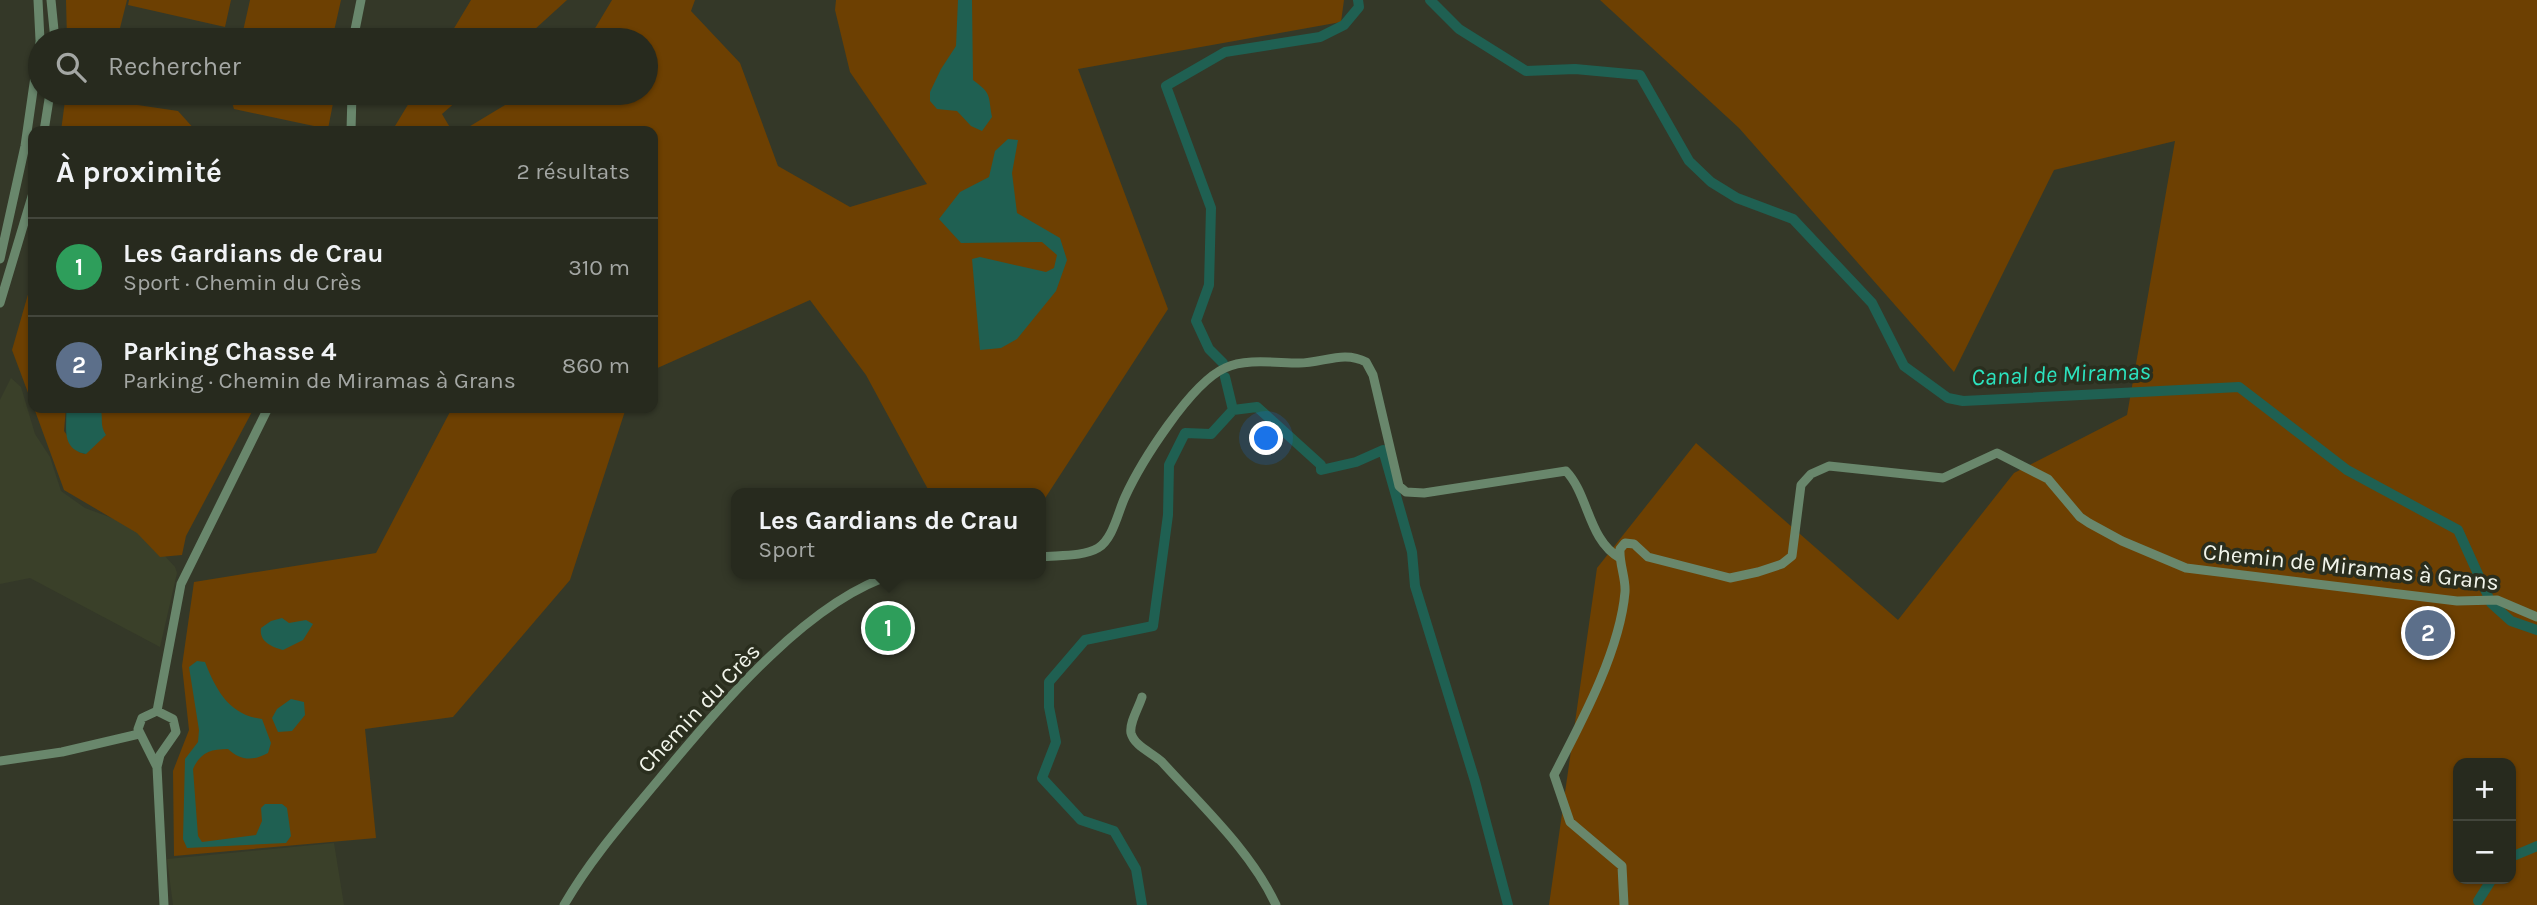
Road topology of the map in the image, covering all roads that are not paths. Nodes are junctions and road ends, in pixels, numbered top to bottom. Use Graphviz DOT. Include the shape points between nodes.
graph roads {
  1 [pos="38,0"];
  2 [pos="51,0"];
  3 [pos="361,0"];
  4 [pos="39,28"];
  5 [pos="54,28"];
  6 [pos="356,28"];
  7 [pos="31,105"];
  8 [pos="48,105"];
  9 [pos="352,105"];
  10 [pos="29,126"];
  11 [pos="45,126"];
  12 [pos="351,126"];
  13 [pos="28,131"];
  14 [pos="28,210"];
  15 [pos="0,259"];
  16 [pos="0,303"];
  17 [pos="266,413"];
  18 [pos="1046,556"];
  19 [pos="1620,558"];
  20 [pos="883,579"];
  21 [pos="2537,617"];
  22 [pos="1142,697"];
  23 [pos="157,711"];
  24 [pos="139,734"];
  25 [pos="148,746"];
  26 [pos="165,747"];
  27 [pos="0,761"];
  28 [pos="157,767"];
  29 [pos="164,905"];
  30 [pos="564,905"];
  31 [pos="1276,905"];
  32 [pos="1624,905"];
  1 -- 4 [label="street"];
  2 -- 5 [label="street"];
  3 -- 6 [label="street"];
  7 -- 10 [label="street"];
  8 -- 11 [label="street"];
  9 -- 12 [label="street"];
  13 -- 15 [label="street"];
  14 -- 16 [label="street"];
  17 -- 23 [label="street" via="181,584"];
  18 -- 19 [label="street" via="1082,553 1106,541 1126,494 1186,400 1207,379 1244,363 1316,363 1347,355 1366,362 1373,375 1399,486 1406,492 1424,494 1566,471 1592,526"];
  19 -- 21 [label="street, Chemin de Miramas à Grans" via="1625,543 1634,544 1648,557 1730,578 1758,572 1783,564 1791,556 1801,485 1811,474 1829,466 1943,478 1997,453 2048,479 2089,523 2186,568 2457,601 2497,600"];
  19 -- 32 [label="street" via="1626,589 1621,618 1586,713 1554,775 1570,822 1622,866"];
  20 -- 30 [label="street, Chemin du Crès" via="853,592 797,632 726,702 615,831"];
  22 -- 31 [label="street" via="1130,730 1132,737 1156,756 1232,842"];
  23 -- 24 [label="street" via="142,718"];
  23 -- 26 [label="street" via="169,715 176,725 174,738"];
  24 -- 25 [label="street"];
  24 -- 27 [label="street"];
  25 -- 26 [label="street"];
  25 -- 28 [label="street"];
  26 -- 28 [label="street"];
  28 -- 29 [label="street"];
}
